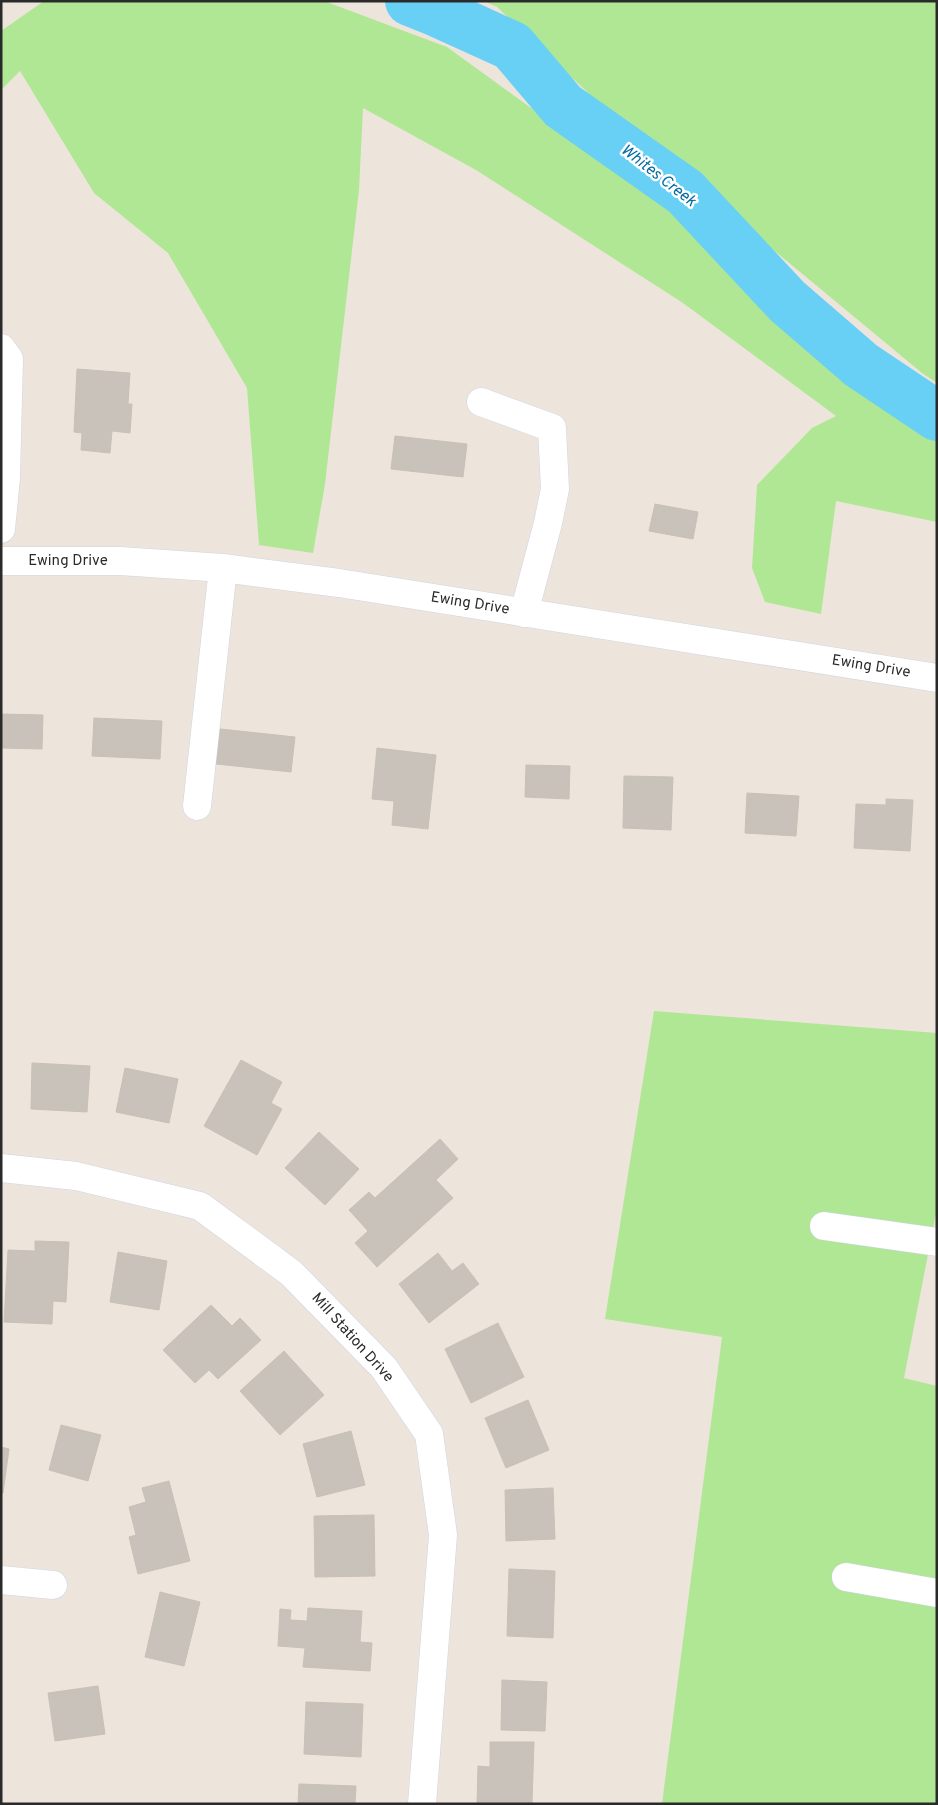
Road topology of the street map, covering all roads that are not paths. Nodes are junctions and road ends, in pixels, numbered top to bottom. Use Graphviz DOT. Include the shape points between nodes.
graph roads {
  1 [pos="1,348"];
  2 [pos="482,402"];
  3 [pos="1,529"];
  4 [pos="1,561"];
  5 [pos="223,568"];
  6 [pos="524,612"];
  7 [pos="937,678"];
  8 [pos="197,806"];
  9 [pos="1,1168"];
  10 [pos="824,1226"];
  11 [pos="937,1242"];
  12 [pos="846,1577"];
  13 [pos="1,1580"];
  14 [pos="53,1585"];
  15 [pos="937,1593"];
  16 [pos="422,1804"];
  1 -- 3 [label="street" via="9,359 6,478"];
  2 -- 6 [label="street" via="552,428 555,489"];
  4 -- 5 [label="street, Ewing Drive" via="120,561"];
  5 -- 6 [label="street, Ewing Drive"];
  5 -- 8 [label="street"];
  6 -- 7 [label="street, Ewing Drive"];
  9 -- 16 [label="street, Mill Station Drive" via="76,1176 200,1206 292,1273 384,1368 429,1434 443,1535"];
  10 -- 11 [label="street"];
  12 -- 15 [label="street"];
  13 -- 14 [label="street"];
}
